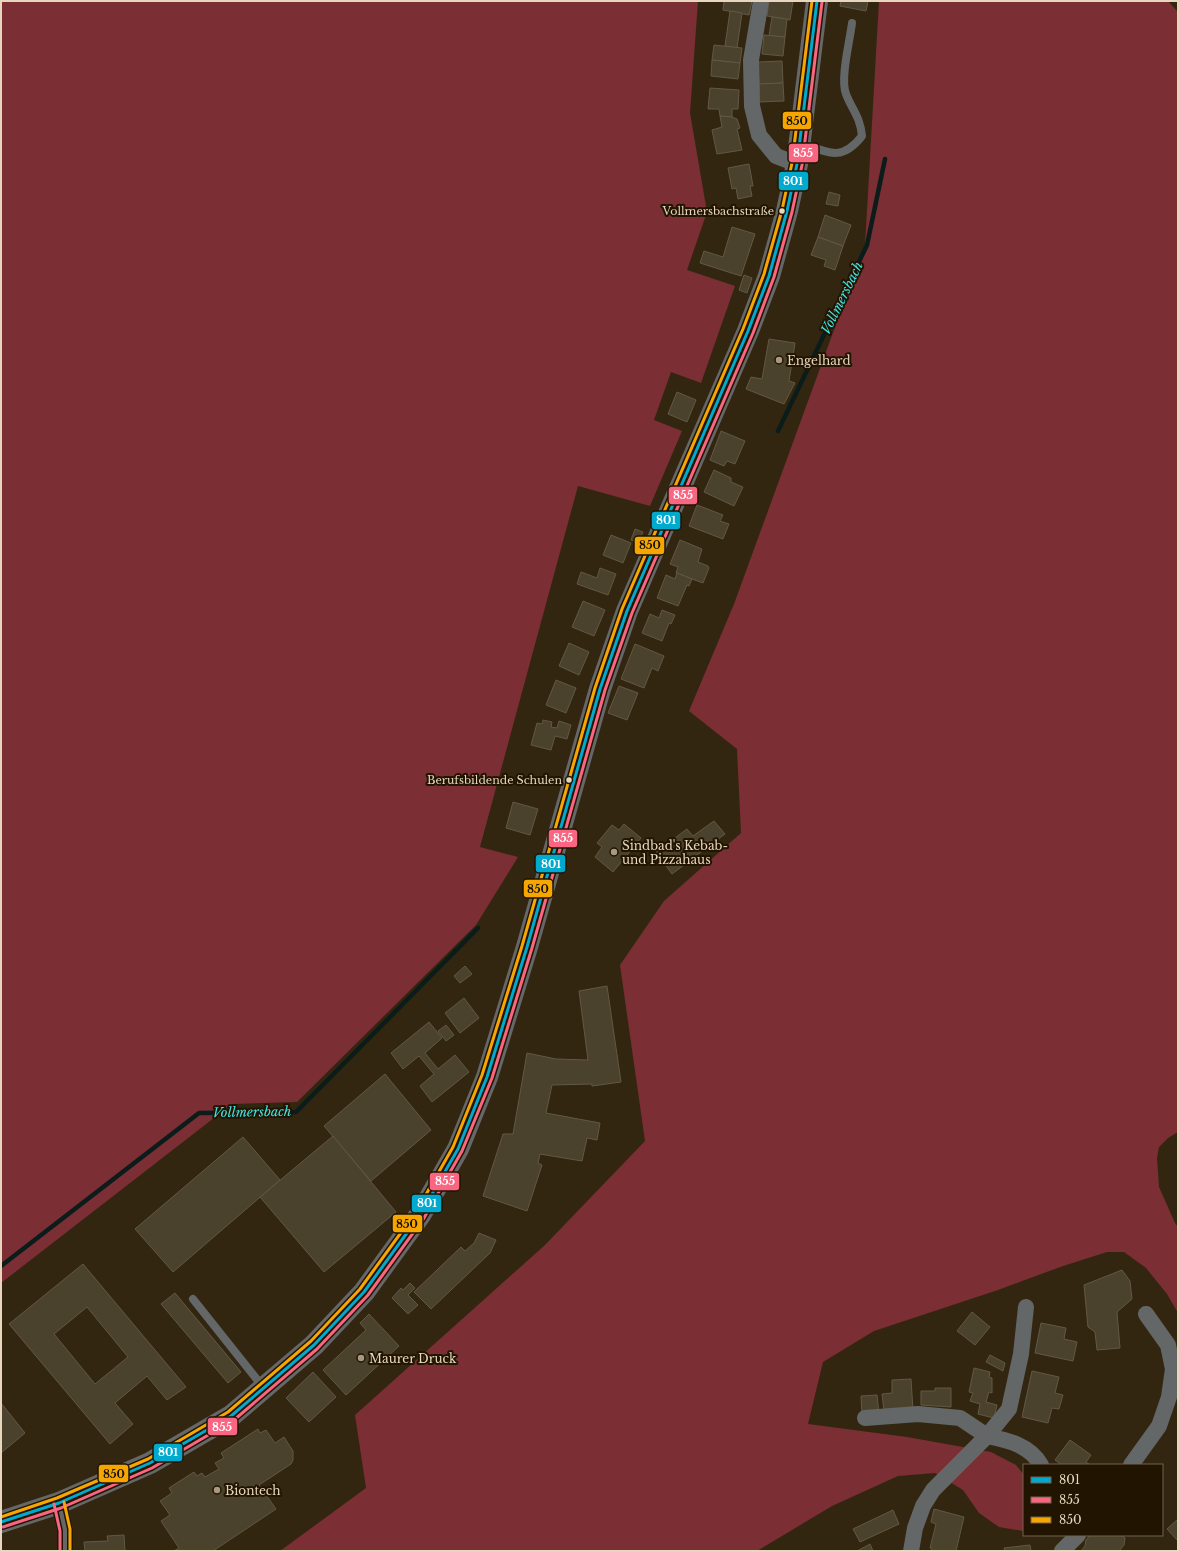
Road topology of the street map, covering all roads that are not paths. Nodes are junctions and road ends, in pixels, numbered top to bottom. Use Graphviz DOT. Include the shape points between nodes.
graph roads {
  1 [pos="761,1"];
  2 [pos="817,1"];
  3 [pos="852,23"];
  4 [pos="800,142"];
  5 [pos="797,164"];
  6 [pos="193,1299"];
  7 [pos="1026,1307"];
  8 [pos="1146,1314"];
  9 [pos="264,1388"];
  10 [pos="865,1418"];
  11 [pos="987,1436"];
  12 [pos="1040,1464"];
  13 [pos="1131,1464"];
  14 [pos="59,1503"];
  15 [pos="1,1522"];
  16 [pos="1059,1536"];
  17 [pos="1077,1536"];
  18 [pos="65,1551"];
  19 [pos="911,1551"];
  20 [pos="1061,1551"];
  1 -- 5 [label="street" via="751,60 752,106 759,135 776,156"];
  2 -- 4 [label="main road"];
  3 -- 4 [label="lane" via="844,79 846,93 861,125 862,136 855,146 844,153 828,152"];
  4 -- 5 [label="main road"];
  5 -- 9 [label="main road" via="769,276 748,331 627,610 600,689 525,954 487,1077 458,1149 420,1215 364,1292 314,1345"];
  6 -- 9 [label="lane"];
  7 -- 11 [label="street" via="1021,1354 1009,1408"];
  8 -- 13 [label="street" via="1168,1345 1173,1369 1169,1397 1159,1426"];
  9 -- 14 [label="main road" via="231,1416 150,1463"];
  10 -- 11 [label="street" via="918,1414 960,1418"];
  11 -- 12 [label="street" via="1006,1440 1026,1449"];
  11 -- 19 [label="street" via="933,1490 923,1506 915,1528"];
  14 -- 15 [label="main road"];
  14 -- 18 [label="street" via="65,1530"];
  16 -- 20 [label="street"];
  17 -- 20 [label="street"];
}
